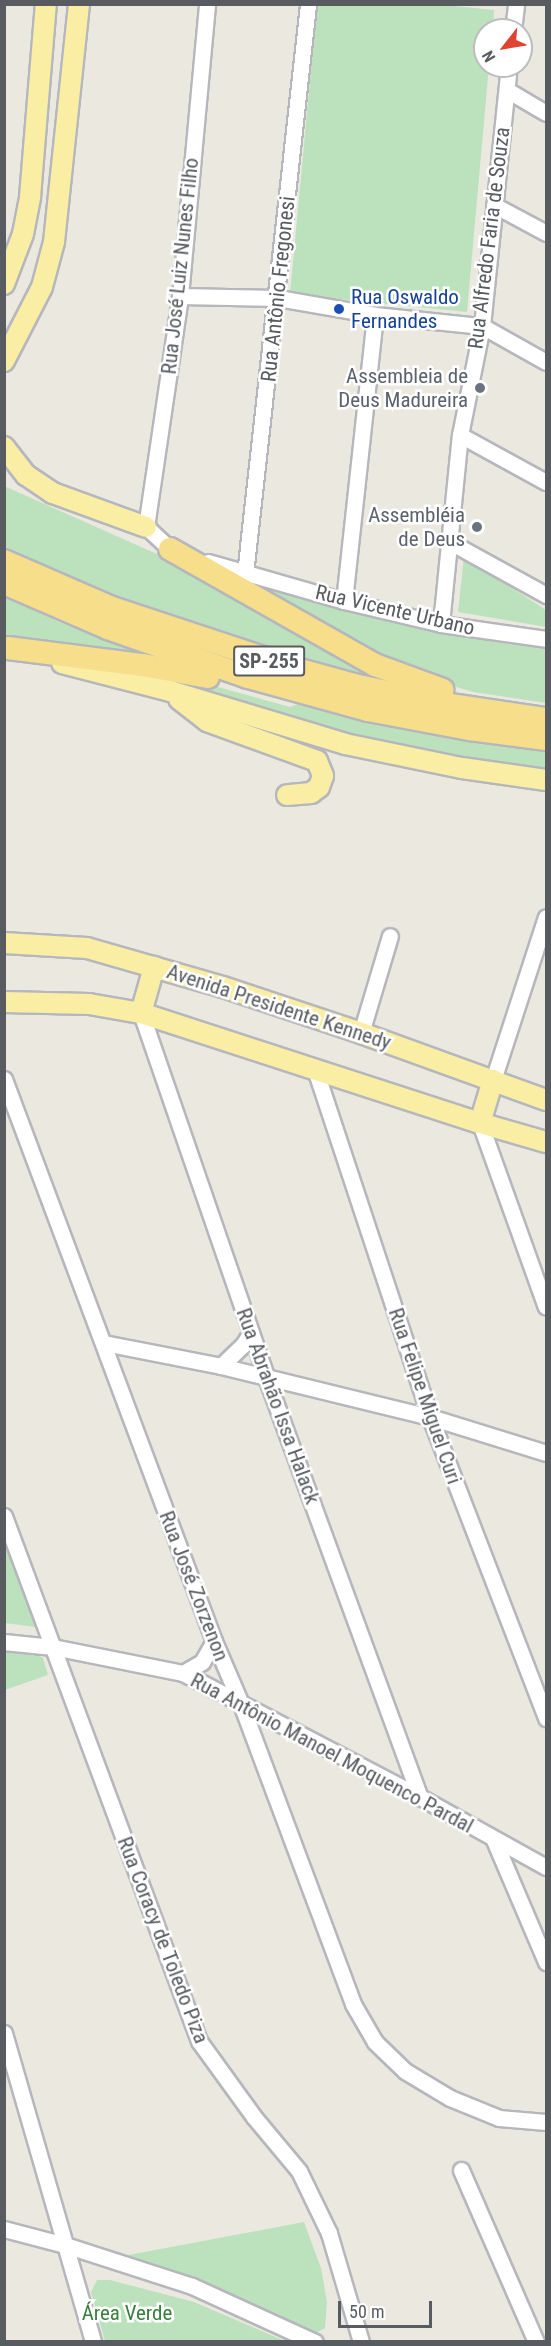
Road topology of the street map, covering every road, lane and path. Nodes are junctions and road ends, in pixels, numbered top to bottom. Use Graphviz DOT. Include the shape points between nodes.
graph roads {
  1 [pos="46,4"];
  2 [pos="79,4"];
  3 [pos="207,4"];
  4 [pos="308,4"];
  5 [pos="75,55"];
  6 [pos="39,62"];
  7 [pos="508,78"];
  8 [pos="507,90"];
  9 [pos="546,113"];
  10 [pos="494,204"];
  11 [pos="546,232"];
  12 [pos="4,284"];
  13 [pos="180,296"];
  14 [pos="278,298"];
  15 [pos="375,315"];
  16 [pos="482,326"];
  17 [pos="4,361"];
  18 [pos="546,362"];
  19 [pos="460,435"];
  20 [pos="4,447"];
  21 [pos="546,482"];
  22 [pos="146,527"];
  23 [pos="450,542"];
  24 [pos="170,549"];
  25 [pos="4,561"];
  26 [pos="245,574"];
  27 [pos="4,583"];
  28 [pos="546,595"];
  29 [pos="344,601"];
  30 [pos="441,624"];
  31 [pos="546,639"];
  32 [pos="6,648"];
  33 [pos="170,691"];
  34 [pos="368,710"];
  35 [pos="546,717"];
  36 [pos="546,740"];
  37 [pos="546,780"];
  38 [pos="287,795"];
  39 [pos="546,917"];
  40 [pos="390,936"];
  41 [pos="4,943"];
  42 [pos="154,967"];
  43 [pos="4,1002"];
  44 [pos="141,1013"];
  45 [pos="361,1032"];
  46 [pos="315,1069"];
  47 [pos="4,1079"];
  48 [pos="493,1080"];
  49 [pos="546,1100"];
  50 [pos="480,1124"];
  51 [pos="546,1142"];
  52 [pos="546,1307"];
  53 [pos="251,1332"];
  54 [pos="104,1343"];
  55 [pos="221,1365"];
  56 [pos="266,1377"];
  57 [pos="430,1417"];
  58 [pos="546,1453"];
  59 [pos="4,1516"];
  60 [pos="214,1641"];
  61 [pos="4,1642"];
  62 [pos="53,1647"];
  63 [pos="183,1673"];
  64 [pos="241,1704"];
  65 [pos="546,1718"];
  66 [pos="420,1797"];
  67 [pos="494,1840"];
  68 [pos="546,1867"];
  69 [pos="546,1962"];
  70 [pos="4,2033"];
  71 [pos="546,2122"];
  72 [pos="462,2170"];
  73 [pos="4,2229"];
  74 [pos="64,2245"];
  75 [pos="93,2342"];
  76 [pos="315,2342"];
  77 [pos="361,2342"];
  78 [pos="536,2342"];
  1 -- 6 [label="main road"];
  2 -- 5 [label="main road"];
  3 -- 13 [label="street, Rua José Luiz Nunes Filho"];
  4 -- 14 [label="street, Rua Antônio Fregonesi"];
  5 -- 6 [label="main road" via="58,47"];
  5 -- 17 [label="main road" via="54,242 42,287"];
  6 -- 12 [label="main road" via="30,198 23,234"];
  7 -- 8 [label="street, Rua Alfredo Faria de Souza"];
  8 -- 9 [label="street"];
  8 -- 10 [label="street, Rua Alfredo Faria de Souza"];
  10 -- 11 [label="street"];
  10 -- 16 [label="street, Rua Alfredo Faria de Souza"];
  13 -- 14 [label="street"];
  13 -- 22 [label="street, Rua José Luiz Nunes Filho"];
  14 -- 15 [label="street"];
  14 -- 26 [label="street, Rua Antônio Fregonesi"];
  15 -- 16 [label="street"];
  15 -- 29 [label="street"];
  16 -- 18 [label="street"];
  16 -- 19 [label="street, Rua Alfredo Faria de Souza"];
  19 -- 21 [label="street"];
  19 -- 23 [label="street, Rua Alfredo Faria de Souza"];
  20 -- 22 [label="main road" via="26,476 53,493"];
  22 -- 24 [label="street"];
  23 -- 28 [label="street"];
  23 -- 30 [label="street, Rua Alfredo Faria de Souza"];
  24 -- 26 [label="street, Rua Vicente Urbano"];
  24 -- 35 [label="highway" via="332,643 399,676"];
  25 -- 35 [label="highway, SP-255" via="111,608 293,668 438,703"];
  26 -- 29 [label="street, Rua Vicente Urbano"];
  27 -- 34 [label="highway, SP-255" via="108,628 204,663"];
  29 -- 30 [label="street, Rua Vicente Urbano"];
  30 -- 31 [label="street, Rua Vicente Urbano"];
  32 -- 33 [label="main road"];
  32 -- 34 [label="highway" via="176,670"];
  33 -- 37 [label="main road" via="345,744"];
  33 -- 38 [label="main road" via="207,721 317,761 323,772 319,788 311,793"];
  34 -- 36 [label="highway, SP-255"];
  39 -- 48 [label="street"];
  40 -- 45 [label="street"];
  41 -- 42 [label="main road, Avenida Presidente Kennedy" via="87,948"];
  42 -- 44 [label="main road"];
  42 -- 45 [label="main road, Avenida Presidente Kennedy"];
  43 -- 44 [label="main road" via="89,1004"];
  44 -- 46 [label="main road"];
  44 -- 53 [label="street, Rua Abrahão Issa Halack"];
  45 -- 48 [label="main road, Avenida Presidente Kennedy"];
  46 -- 50 [label="main road"];
  46 -- 57 [label="street, Rua Felipe Miguel Curi"];
  47 -- 54 [label="street, Rua José Zorzenon"];
  48 -- 49 [label="main road, Avenida Presidente Kennedy"];
  48 -- 50 [label="main road"];
  50 -- 51 [label="main road"];
  50 -- 52 [label="street"];
  53 -- 55 [label="street" via="243,1346"];
  53 -- 56 [label="street, Rua Abrahão Issa Halack"];
  54 -- 55 [label="street"];
  54 -- 60 [label="street, Rua José Zorzenon"];
  55 -- 56 [label="street"];
  56 -- 57 [label="street"];
  56 -- 66 [label="street, Rua Abrahão Issa Halack"];
  57 -- 58 [label="street"];
  57 -- 65 [label="street, Rua Felipe Miguel Curi"];
  59 -- 62 [label="street, Rua Coracy de Toledo Piza"];
  60 -- 63 [label="street" via="202,1662"];
  60 -- 64 [label="street, Rua José Zorzenon"];
  61 -- 62 [label="street, Rua Antônio Manoel Moquenco Pardal"];
  62 -- 63 [label="street, Rua Antônio Manoel Moquenco Pardal"];
  62 -- 77 [label="street, Rua Coracy de Toledo Piza" via="199,2042 299,2171 329,2233"];
  63 -- 64 [label="street, Rua Antônio Manoel Moquenco Pardal"];
  64 -- 66 [label="street, Rua Antônio Manoel Moquenco Pardal"];
  64 -- 71 [label="street, Rua José Zorzenon" via="353,2004 375,2042 405,2071 450,2098 499,2118"];
  66 -- 67 [label="street, Rua Antônio Manoel Moquenco Pardal"];
  67 -- 68 [label="street, Rua Antônio Manoel Moquenco Pardal"];
  67 -- 69 [label="street"];
  70 -- 74 [label="street"];
  72 -- 78 [label="street"];
  73 -- 74 [label="street"];
  74 -- 75 [label="street"];
  74 -- 76 [label="street" via="192,2286"];
}
